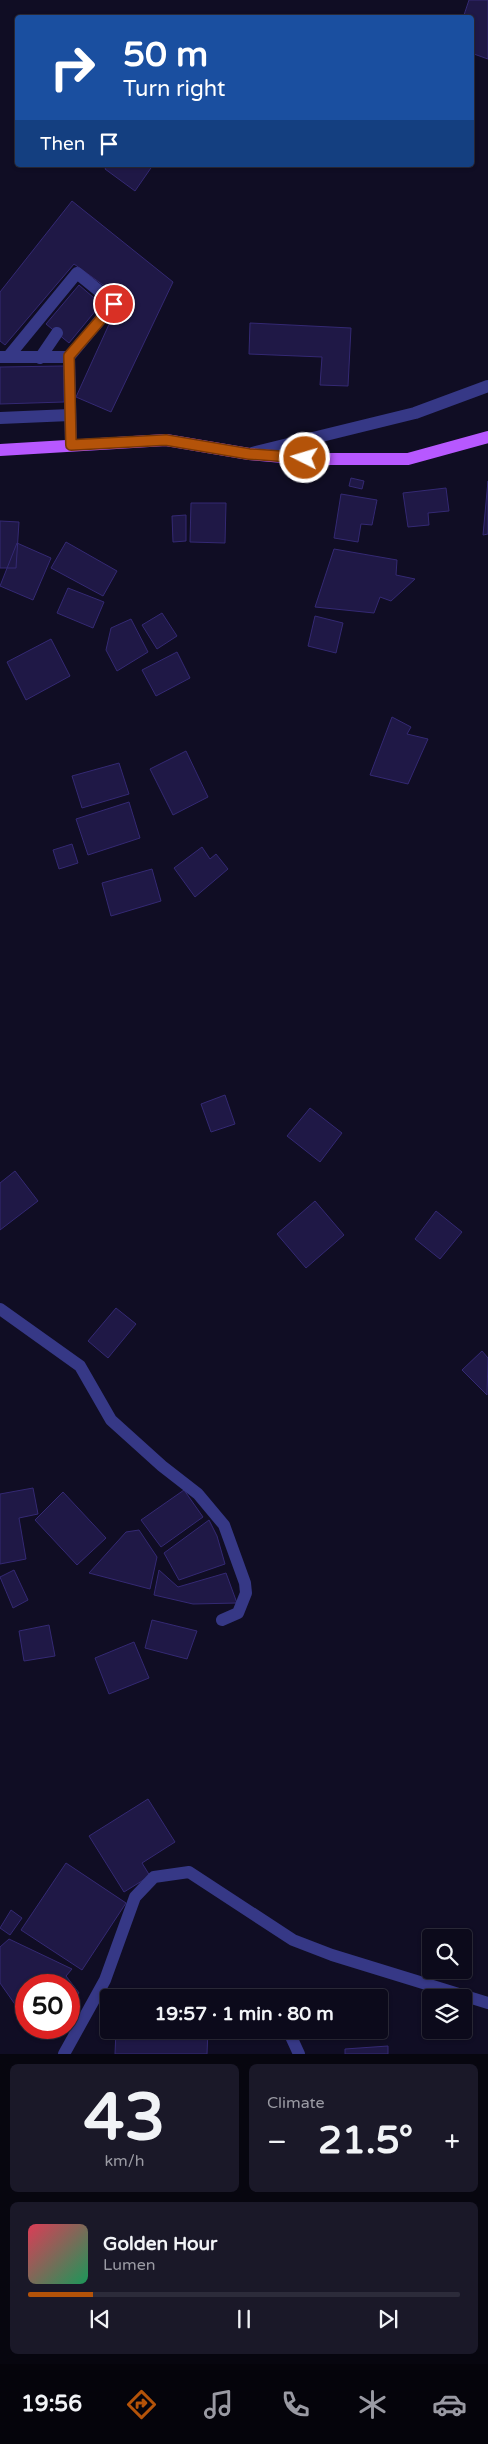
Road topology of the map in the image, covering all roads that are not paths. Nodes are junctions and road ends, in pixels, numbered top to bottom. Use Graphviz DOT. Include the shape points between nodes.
graph roads {
  1 [pos="57,333"];
  2 [pos="69,356"];
  3 [pos="4,357"];
  4 [pos="40,358"];
  5 [pos="488,386"];
  6 [pos="70,415"];
  7 [pos="0,418"];
  8 [pos="488,437"];
  9 [pos="71,445"];
  10 [pos="0,450"];
  11 [pos="249,454"];
  12 [pos="0,1309"];
  13 [pos="222,1620"];
  14 [pos="488,2003"];
  15 [pos="292,2039"];
  16 [pos="64,2054"];
  17 [pos="299,2054"];
  1 -- 4 [label="street"];
  2 -- 3 [label="street" via="114,304 76,273"];
  2 -- 4 [label="street"];
  2 -- 6 [label="street"];
  3 -- 4 [label="street"];
  5 -- 11 [label="street" via="415,413"];
  6 -- 7 [label="street"];
  6 -- 9 [label="street"];
  8 -- 11 [label="main road" via="408,458 305,458"];
  9 -- 10 [label="main road"];
  9 -- 11 [label="main road" via="166,440"];
  12 -- 13 [label="street" via="80,1366 111,1420 198,1494 224,1525 246,1593 238,1613"];
  14 -- 16 [label="street" via="292,1940 189,1872 154,1878 135,1897 104,1980"];
  15 -- 17 [label="street"];
}
